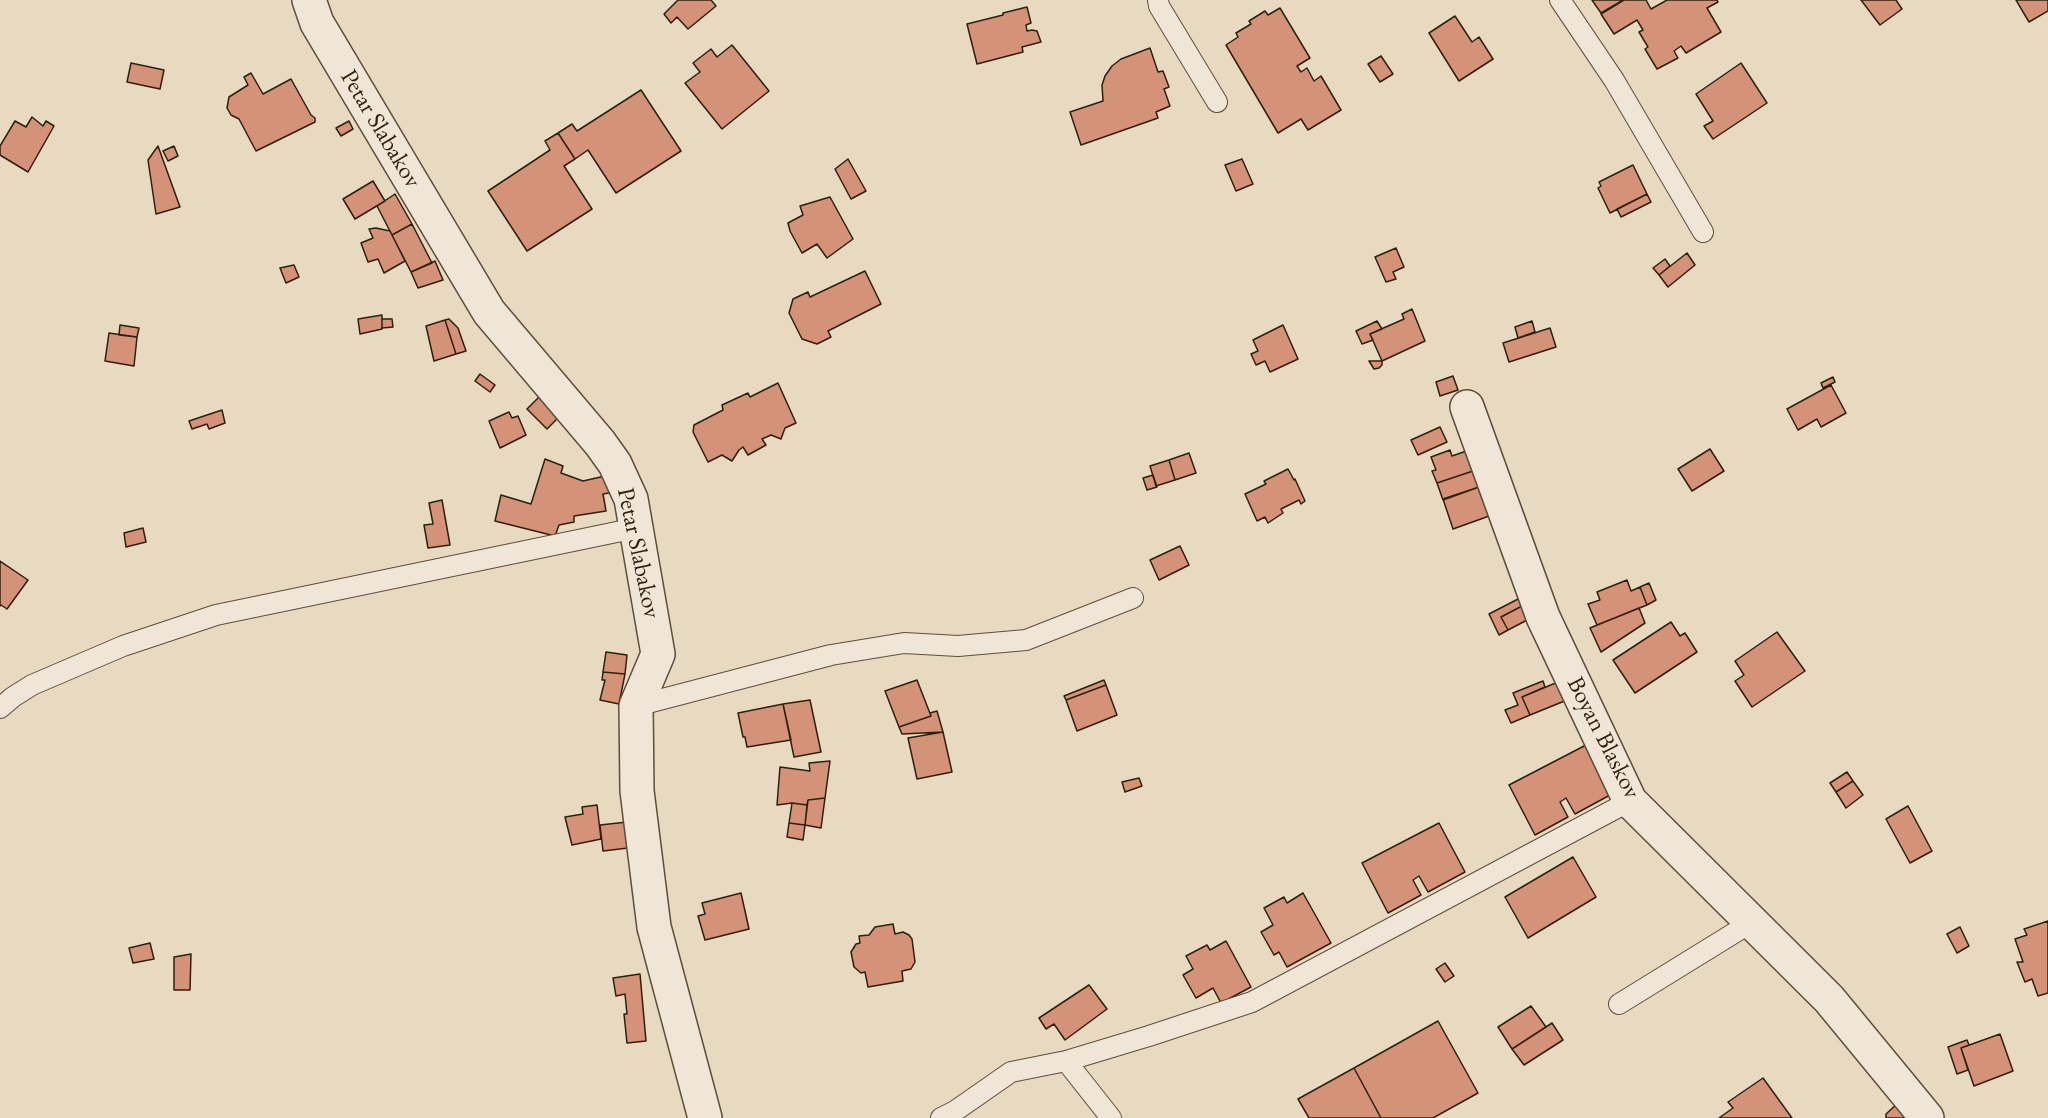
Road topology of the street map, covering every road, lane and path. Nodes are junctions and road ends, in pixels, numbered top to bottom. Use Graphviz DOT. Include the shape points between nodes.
graph roads {
  1 [pos="309,0"];
  2 [pos="1158,0"];
  3 [pos="1560,0"];
  4 [pos="1217,102"];
  5 [pos="1703,232"];
  6 [pos="1467,407"];
  7 [pos="636,528"];
  8 [pos="1133,598"];
  9 [pos="4,697"];
  10 [pos="636,706"];
  11 [pos="1630,801"];
  12 [pos="1752,922"];
  13 [pos="1619,1004"];
  14 [pos="1066,1061"];
  15 [pos="705,1118"];
  16 [pos="941,1118"];
  17 [pos="1111,1118"];
  18 [pos="1927,1118"];
  1 -- 7 [label="street, Petar Slabakov" via="317,23 489,312 615,464 631,500"];
  2 -- 4 [label="lane"];
  3 -- 5 [label="lane" via="1614,80"];
  6 -- 11 [label="street, Boyan Blaskov" via="1543,617"];
  7 -- 9 [label="lane" via="216,615 123,646"];
  7 -- 10 [label="street, Petar Slabakov" via="658,654"];
  8 -- 10 [label="lane" via="1026,640 958,646 904,643 831,655"];
  10 -- 15 [label="street, Petar Slabakov" via="637,791 654,927"];
  11 -- 12 [label="street, Boyan Blaskov"];
  11 -- 14 [label="lane" via="1252,1002"];
  12 -- 13 [label="lane"];
  12 -- 18 [label="street, Boyan Blaskov" via="1828,999"];
  14 -- 16 [label="lane" via="1011,1072"];
  14 -- 17 [label="lane"];
}
